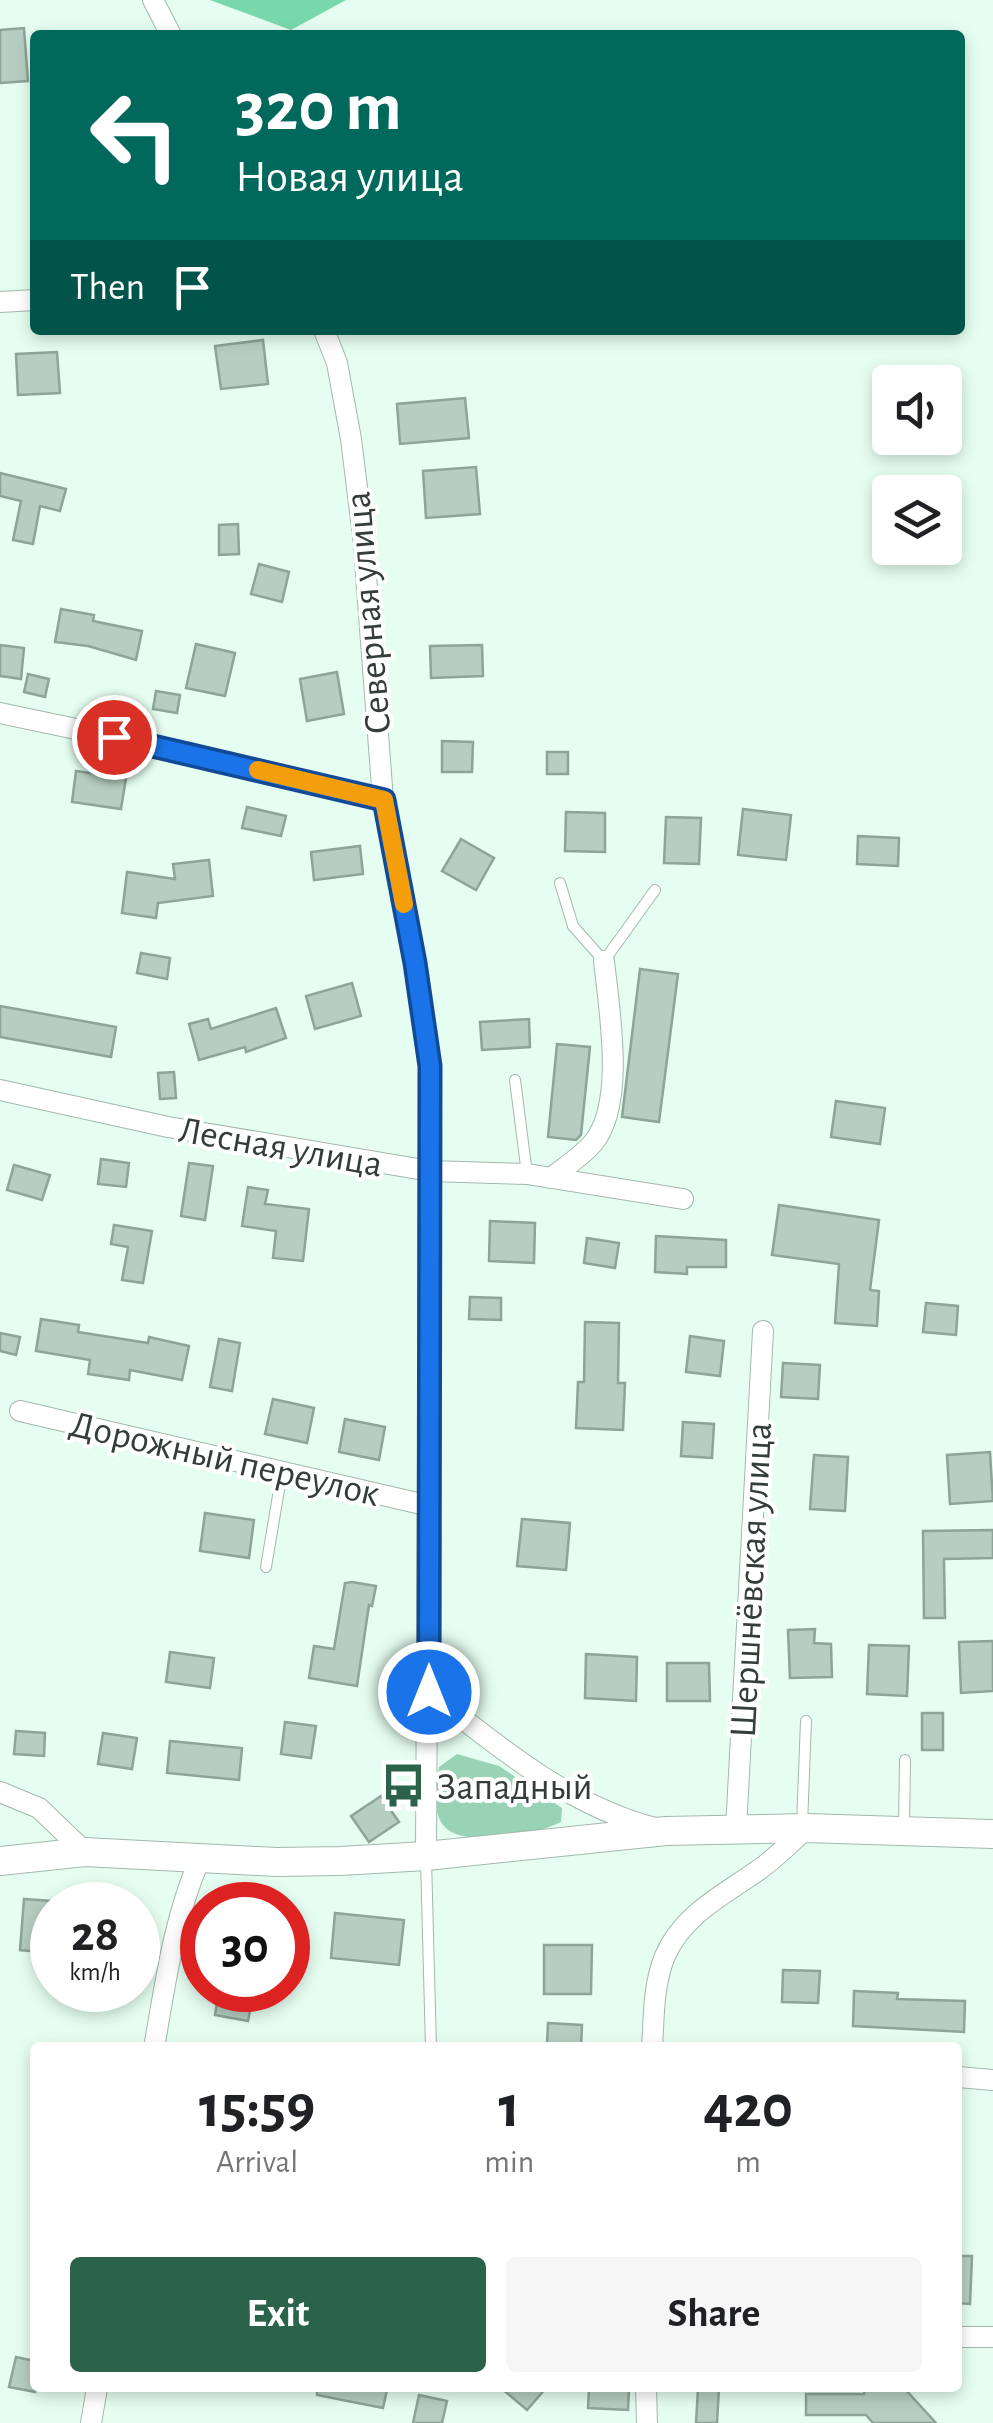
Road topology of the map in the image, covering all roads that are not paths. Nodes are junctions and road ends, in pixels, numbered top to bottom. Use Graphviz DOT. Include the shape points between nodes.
graph roads {
  1 [pos="153,0"];
  2 [pos="168,30"];
  3 [pos="30,300"];
  4 [pos="0,302"];
  5 [pos="326,335"];
  6 [pos="0,713"];
  7 [pos="384,800"];
  8 [pos="560,883"];
  9 [pos="655,890"];
  10 [pos="604,961"];
  11 [pos="515,1080"];
  12 [pos="0,1090"];
  13 [pos="430,1171"];
  14 [pos="527,1174"];
  15 [pos="552,1178"];
  16 [pos="683,1199"];
  17 [pos="763,1331"];
  18 [pos="20,1411"];
  19 [pos="282,1472"];
  20 [pos="430,1506"];
  21 [pos="266,1567"];
  22 [pos="429,1692"];
  23 [pos="806,1721"];
  24 [pos="905,1760"];
  25 [pos="0,1792"];
  26 [pos="804,1828"];
  27 [pos="736,1829"];
  28 [pos="666,1831"];
  29 [pos="904,1831"];
  30 [pos="993,1834"];
  31 [pos="85,1852"];
  32 [pos="426,1856"];
  33 [pos="200,1859"];
  34 [pos="2,1863"];
  35 [pos="155,2042"];
  36 [pos="430,2042"];
  37 [pos="652,2042"];
  38 [pos="962,2078"];
  39 [pos="993,2080"];
  40 [pos="962,2336"];
  41 [pos="993,2337"];
  42 [pos="96,2392"];
  43 [pos="646,2392"];
  44 [pos="91,2423"];
  45 [pos="647,2423"];
  1 -- 2 [label="street"];
  3 -- 4 [label="street"];
  5 -- 7 [label="street, Северная улица" via="337,363 363,536"];
  6 -- 7 [label="street"];
  7 -- 13 [label="street, Северная улица" via="430,1066"];
  8 -- 10 [label="lane" via="573,926"];
  9 -- 10 [label="lane"];
  10 -- 15 [label="street" via="614,1050 609,1103 595,1141"];
  11 -- 14 [label="lane"];
  12 -- 13 [label="street, Лесная улица" via="168,1127"];
  13 -- 14 [label="street, Лесная улица"];
  13 -- 20 [label="street, Северная улица"];
  14 -- 15 [label="street, Лесная улица"];
  15 -- 16 [label="street, Лесная улица"];
  17 -- 27 [label="street, Шершнёвская улица"];
  18 -- 19 [label="street, Дорожный переулок"];
  19 -- 20 [label="street, Дорожный переулок"];
  19 -- 21 [label="lane"];
  20 -- 22 [label="street, Северная улица"];
  22 -- 28 [label="street" via="499,1748 585,1801"];
  22 -- 32 [label="street, Северная улица"];
  23 -- 26 [label="lane"];
  24 -- 29 [label="lane"];
  25 -- 31 [label="street" via="39,1808"];
  26 -- 27 [label="street"];
  26 -- 29 [label="street"];
  26 -- 37 [label="street" via="676,1935 655,1993"];
  27 -- 28 [label="street"];
  28 -- 32 [label="street"];
  29 -- 30 [label="street"];
  31 -- 33 [label="street"];
  31 -- 34 [label="street"];
  32 -- 33 [label="street"];
  32 -- 36 [label="lane"];
  33 -- 35 [label="street" via="188,1885"];
  38 -- 39 [label="street"];
  40 -- 41 [label="street"];
  42 -- 44 [label="street"];
  43 -- 45 [label="street"];
}
